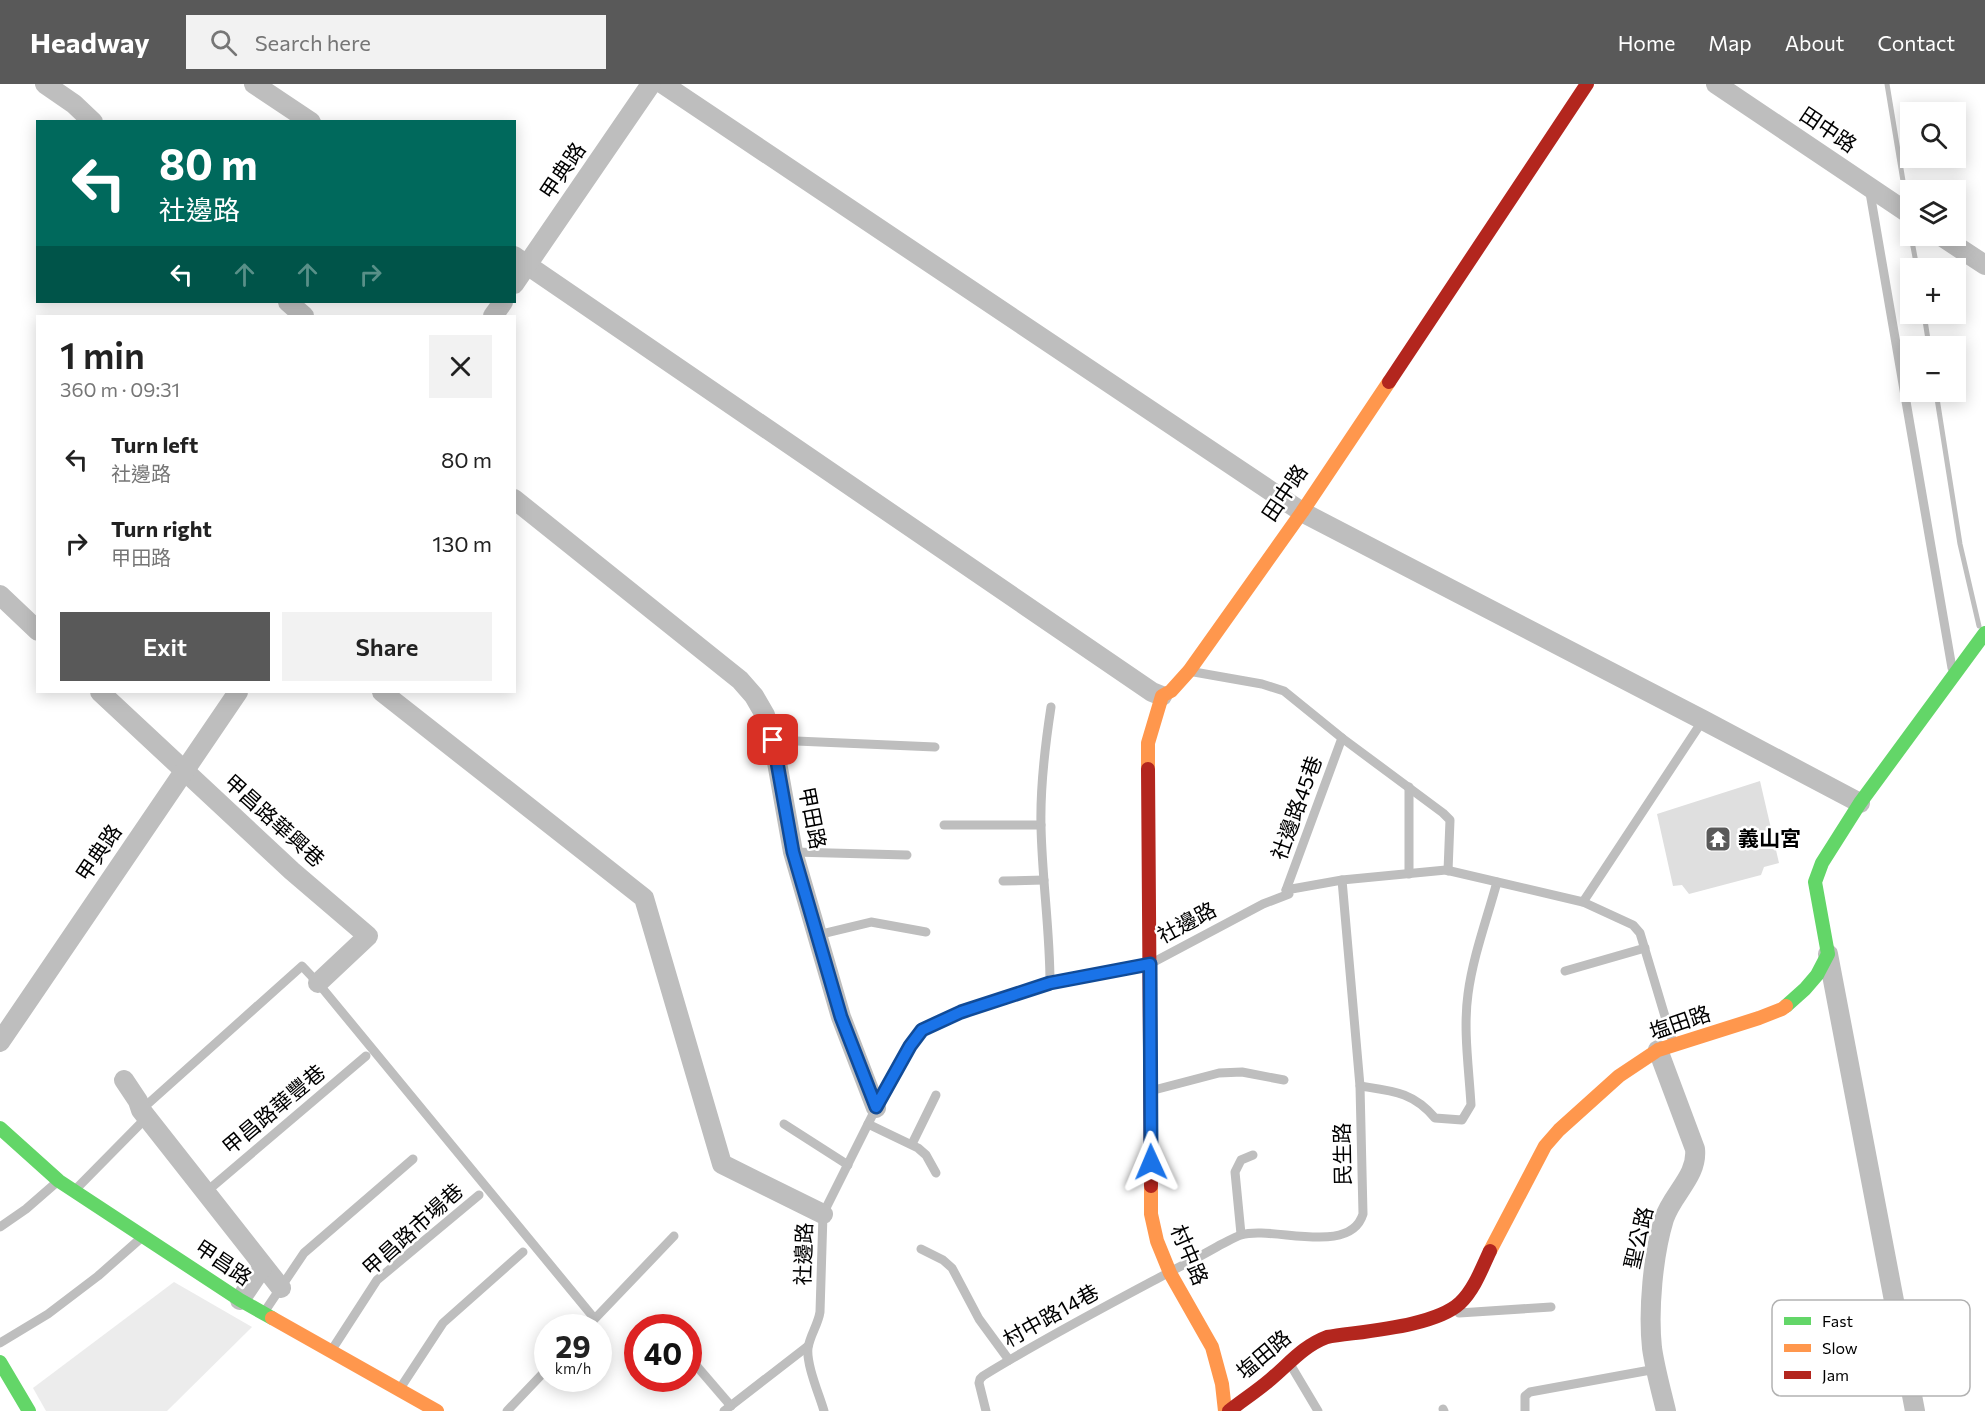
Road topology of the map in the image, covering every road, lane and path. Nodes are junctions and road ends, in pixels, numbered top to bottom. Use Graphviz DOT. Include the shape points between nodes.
graph roads {
  1 [pos="45,84"];
  2 [pos="254,84"];
  3 [pos="651,84"];
  4 [pos="663,84"];
  5 [pos="1587,84"];
  6 [pos="1716,84"];
  7 [pos="91,120"];
  8 [pos="308,120"];
  9 [pos="1876,192"];
  10 [pos="1900,208"];
  11 [pos="1956,246"];
  12 [pos="521,260"];
  13 [pos="1985,265"];
  14 [pos="516,277"];
  15 [pos="289,303"];
  16 [pos="303,315"];
  17 [pos="516,501"];
  18 [pos="1302,512"];
  19 [pos="0,595"];
  20 [pos="36,629"];
  21 [pos="1985,633"];
  22 [pos="1189,671"];
  23 [pos="1953,676"];
  24 [pos="101,693"];
  25 [pos="237,693"];
  26 [pos="383,693"];
  27 [pos="1162,696"];
  28 [pos="1051,707"];
  29 [pos="1703,720"];
  30 [pos="1342,738"];
  31 [pos="773,740"];
  32 [pos="935,747"];
  33 [pos="184,771"];
  34 [pos="1409,787"];
  35 [pos="1860,804"];
  36 [pos="944,825"];
  37 [pos="1041,825"];
  38 [pos="793,852"];
  39 [pos="908,855"];
  40 [pos="1448,871"];
  41 [pos="1409,874"];
  42 [pos="1044,880"];
  43 [pos="1342,880"];
  44 [pos="1003,881"];
  45 [pos="1497,882"];
  46 [pos="1286,890"];
  47 [pos="1583,902"];
  48 [pos="926,932"];
  49 [pos="817,935"];
  50 [pos="1645,948"];
  51 [pos="1828,954"];
  52 [pos="1150,964"];
  53 [pos="1565,971"];
  54 [pos="318,983"];
  55 [pos="1050,983"];
  56 [pos="0,1042"];
  57 [pos="1666,1048"];
  58 [pos="366,1056"];
  59 [pos="124,1080"];
  60 [pos="1284,1080"];
  61 [pos="1360,1086"];
  62 [pos="1150,1090"];
  63 [pos="936,1095"];
  64 [pos="144,1113"];
  65 [pos="872,1116"];
  66 [pos="784,1124"];
  67 [pos="0,1128"];
  68 [pos="912,1144"];
  69 [pos="1253,1155"];
  70 [pos="413,1159"];
  71 [pos="848,1166"];
  72 [pos="936,1173"];
  73 [pos="58,1181"];
  74 [pos="74,1191"];
  75 [pos="206,1192"];
  76 [pos="479,1195"];
  77 [pos="823,1214"];
  78 [pos="0,1227"];
  79 [pos="1241,1234"];
  80 [pos="144,1235"];
  81 [pos="674,1236"];
  82 [pos="921,1249"];
  83 [pos="523,1252"];
  84 [pos="263,1266"];
  85 [pos="1170,1272"];
  86 [pos="281,1288"];
  87 [pos="240,1300"];
  88 [pos="1894,1300"];
  89 [pos="1551,1307"];
  90 [pos="263,1314"];
  91 [pos="591,1314"];
  92 [pos="598,1314"];
  93 [pos="1445,1314"];
  94 [pos="0,1343"];
  95 [pos="808,1346"];
  96 [pos="330,1353"];
  97 [pos="1009,1360"];
  98 [pos="0,1362"];
  99 [pos="1289,1362"];
  100 [pos="1656,1369"];
  101 [pos="702,1375"];
  102 [pos="534,1383"];
  103 [pos="399,1390"];
  104 [pos="1912,1396"];
  105 [pos="727,1408"];
  106 [pos="29,1411"];
  107 [pos="437,1411"];
  108 [pos="507,1411"];
  109 [pos="824,1411"];
  110 [pos="986,1411"];
  111 [pos="1227,1411"];
  112 [pos="1318,1411"];
  113 [pos="1525,1411"];
  114 [pos="1666,1411"];
  115 [pos="1915,1411"];
  1 -- 7 [label="street"];
  2 -- 8 [label="street"];
  3 -- 12 [label="street, 甲典路"];
  4 -- 18 [label="street"];
  5 -- 18 [label="street, 田中路"];
  6 -- 9 [label="street, 田中路"];
  9 -- 10 [label="street, 田中路"];
  9 -- 23 [label="lane"];
  11 -- 13 [label="street"];
  12 -- 14 [label="street, 甲典路"];
  12 -- 27 [label="street"];
  15 -- 16 [label="street"];
  17 -- 31 [label="street, 甲田路" via="740,680 765,715"];
  18 -- 22 [label="street, 田中路"];
  18 -- 29 [label="street"];
  19 -- 20 [label="street"];
  21 -- 23 [label="street"];
  22 -- 27 [label="street, 田中路"];
  22 -- 30 [label="lane" via="1262,684 1284,692"];
  23 -- 35 [label="street"];
  24 -- 33 [label="street, 甲昌路華興巷"];
  25 -- 33 [label="street, 甲典路"];
  26 -- 77 [label="street" via="644,898 722,1164"];
  27 -- 52 [label="street" via="1148,743"];
  28 -- 37 [label="lane" via="1043,763"];
  29 -- 35 [label="street"];
  29 -- 47 [label="lane"];
  30 -- 34 [label="lane"];
  30 -- 46 [label="lane, 社邊路45巷"];
  31 -- 32 [label="lane"];
  31 -- 38 [label="street, 甲田路"];
  33 -- 54 [label="street, 甲昌路華興巷" via="368,936"];
  33 -- 56 [label="street, 甲典路"];
  34 -- 40 [label="lane" via="1450,819"];
  34 -- 41 [label="lane"];
  35 -- 51 [label="street" via="1822,862 1815,882"];
  36 -- 37 [label="lane"];
  37 -- 42 [label="lane"];
  38 -- 39 [label="lane"];
  38 -- 49 [label="street, 甲田路"];
  40 -- 41 [label="lane, 社邊路"];
  40 -- 45 [label="lane, 社邊路"];
  41 -- 43 [label="lane, 社邊路"];
  42 -- 44 [label="lane"];
  42 -- 55 [label="lane"];
  43 -- 46 [label="lane, 社邊路"];
  43 -- 61 [label="lane, 民生路"];
  45 -- 47 [label="lane, 社邊路"];
  45 -- 61 [label="lane" via="1468,994 1471,1105 1467,1114 1462,1120 1435,1118 1424,1106 1400,1093"];
  46 -- 52 [label="lane, 社邊路" via="1289,894"];
  47 -- 50 [label="lane, 社邊路" via="1633,925"];
  48 -- 49 [label="lane" via="871,921"];
  49 -- 65 [label="street, 甲田路"];
  50 -- 53 [label="lane"];
  50 -- 57 [label="lane, 社邊路"];
  51 -- 57 [label="street, 塩田路" via="1817,975 1782,1009"];
  51 -- 88 [label="street"];
  52 -- 55 [label="lane, 社邊路"];
  52 -- 62 [label="street, 村中路"];
  54 -- 64 [label="lane" via="302,966"];
  54 -- 91 [label="lane"];
  55 -- 65 [label="lane, 社邊路" via="961,1012 922,1030"];
  57 -- 93 [label="street, 塩田路" via="1619,1076 1545,1146 1470,1290"];
  57 -- 100 [label="street, 聖公路" via="1696,1159 1665,1218 1658,1249 1651,1303"];
  58 -- 75 [label="lane, 甲昌路華豐巷"];
  59 -- 64 [label="street"];
  60 -- 62 [label="lane" via="1242,1072 1219,1073"];
  61 -- 79 [label="lane, 民生路" via="1361,1223 1342,1234 1323,1237"];
  62 -- 85 [label="street, 村中路" via="1151,1214 1156,1241"];
  63 -- 68 [label="lane"];
  64 -- 74 [label="lane"];
  64 -- 75 [label="street"];
  65 -- 68 [label="lane"];
  65 -- 71 [label="lane, 社邊路"];
  66 -- 71 [label="lane"];
  67 -- 73 [label="street, 甲昌路"];
  68 -- 72 [label="lane" via="926,1155"];
  69 -- 79 [label="lane" via="1241,1160 1235,1172"];
  70 -- 86 [label="lane" via="304,1253"];
  71 -- 77 [label="lane, 社邊路"];
  73 -- 74 [label="street, 甲昌路"];
  73 -- 78 [label="lane"];
  74 -- 80 [label="street, 甲昌路"];
  75 -- 84 [label="street"];
  76 -- 96 [label="lane, 甲昌路市場巷" via="377,1280"];
  77 -- 95 [label="lane, 社邊路" via="819,1323"];
  79 -- 85 [label="lane, 民生路"];
  80 -- 87 [label="street, 甲昌路"];
  80 -- 94 [label="lane" via="48,1314"];
  81 -- 92 [label="lane"];
  82 -- 97 [label="lane" via="952,1268 979,1318"];
  83 -- 103 [label="lane" via="442,1323"];
  84 -- 86 [label="street"];
  84 -- 87 [label="street"];
  85 -- 97 [label="lane, 村中路14巷"];
  85 -- 111 [label="street, 村中路" via="1212,1347"];
  86 -- 90 [label="lane"];
  87 -- 90 [label="street, 甲昌路"];
  89 -- 93 [label="lane"];
  90 -- 96 [label="street, 甲昌路"];
  93 -- 99 [label="street, 塩田路" via="1422,1322 1314,1341"];
  95 -- 105 [label="lane"];
  95 -- 109 [label="lane" via="808,1361"];
  96 -- 103 [label="street, 甲昌路"];
  97 -- 110 [label="lane, 村中路14巷" via="980,1378"];
  98 -- 106 [label="street"];
  99 -- 111 [label="street, 塩田路"];
  99 -- 112 [label="lane"];
  100 -- 113 [label="lane" via="1530,1392 1525,1396"];
  100 -- 114 [label="street, 聖公路"];
  101 -- 105 [label="lane"];
  102 -- 108 [label="lane"];
  103 -- 107 [label="street, 甲昌路"];
  104 -- 115 [label="street"];
}
